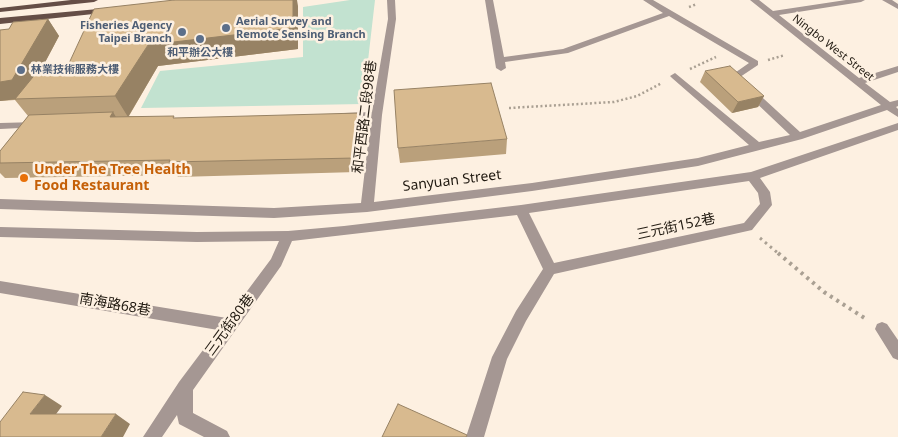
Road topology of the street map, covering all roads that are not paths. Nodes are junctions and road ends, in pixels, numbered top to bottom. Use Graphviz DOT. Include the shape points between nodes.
graph roads {
  1 [pos="94,0"];
  2 [pos="390,0"];
  3 [pos="489,0"];
  4 [pos="647,0"];
  5 [pos="754,0"];
  6 [pos="862,0"];
  7 [pos="886,0"];
  8 [pos="898,7"];
  9 [pos="0,10"];
  10 [pos="117,10"];
  11 [pos="669,14"];
  12 [pos="772,14"];
  13 [pos="0,21"];
  14 [pos="898,69"];
  15 [pos="675,76"];
  16 [pos="858,82"];
  17 [pos="893,104"];
  18 [pos="898,114"];
  19 [pos="377,115"];
  20 [pos="338,116"];
  21 [pos="50,125"];
  22 [pos="0,126"];
  23 [pos="898,126"];
  24 [pos="798,136"];
  25 [pos="758,147"];
  26 [pos="752,176"];
  27 [pos="0,204"];
  28 [pos="367,207"];
  29 [pos="521,210"];
  30 [pos="0,232"];
  31 [pos="288,236"];
  32 [pos="550,269"];
  33 [pos="0,287"];
  34 [pos="231,325"];
  35 [pos="882,329"];
  36 [pos="898,354"];
  37 [pos="185,388"];
  38 [pos="152,437"];
  39 [pos="221,437"];
  40 [pos="475,437"];
  1 -- 9 [label="main road"];
  2 -- 19 [label="street, 和平西路二段98巷" via="392,19"];
  3 -- 11 [label="street" via="501,64 565,51"];
  4 -- 11 [label="street"];
  5 -- 12 [label="street, Ningbo West Street"];
  6 -- 12 [label="street"];
  7 -- 8 [label="street"];
  10 -- 13 [label="main road"];
  11 -- 24 [label="street" via="755,63 734,77"];
  12 -- 16 [label="street, Ningbo West Street"];
  14 -- 16 [label="street"];
  15 -- 25 [label="street"];
  16 -- 17 [label="street, Ningbo West Street"];
  17 -- 18 [label="street, Ningbo West Street"];
  17 -- 24 [label="street, Sanyuan Street"];
  19 -- 20 [label="street"];
  19 -- 28 [label="street, 和平西路二段98巷"];
  21 -- 22 [label="street"];
  23 -- 26 [label="street"];
  24 -- 25 [label="street, Sanyuan Street"];
  25 -- 28 [label="street, Sanyuan Street" via="698,162"];
  26 -- 29 [label="street"];
  26 -- 32 [label="street, 三元街152巷" via="764,192 766,205 748,227"];
  27 -- 28 [label="street, Sanyuan Street" via="274,213"];
  29 -- 31 [label="street"];
  29 -- 32 [label="street"];
  30 -- 31 [label="street"];
  31 -- 34 [label="street, 三元街80巷" via="276,262"];
  32 -- 40 [label="street" via="500,357"];
  33 -- 34 [label="street, 南海路68巷"];
  34 -- 37 [label="street, 三元街80巷"];
  35 -- 36 [label="street"];
  37 -- 38 [label="street, 三元街80巷"];
  37 -- 39 [label="street" via="185,418"];
}
